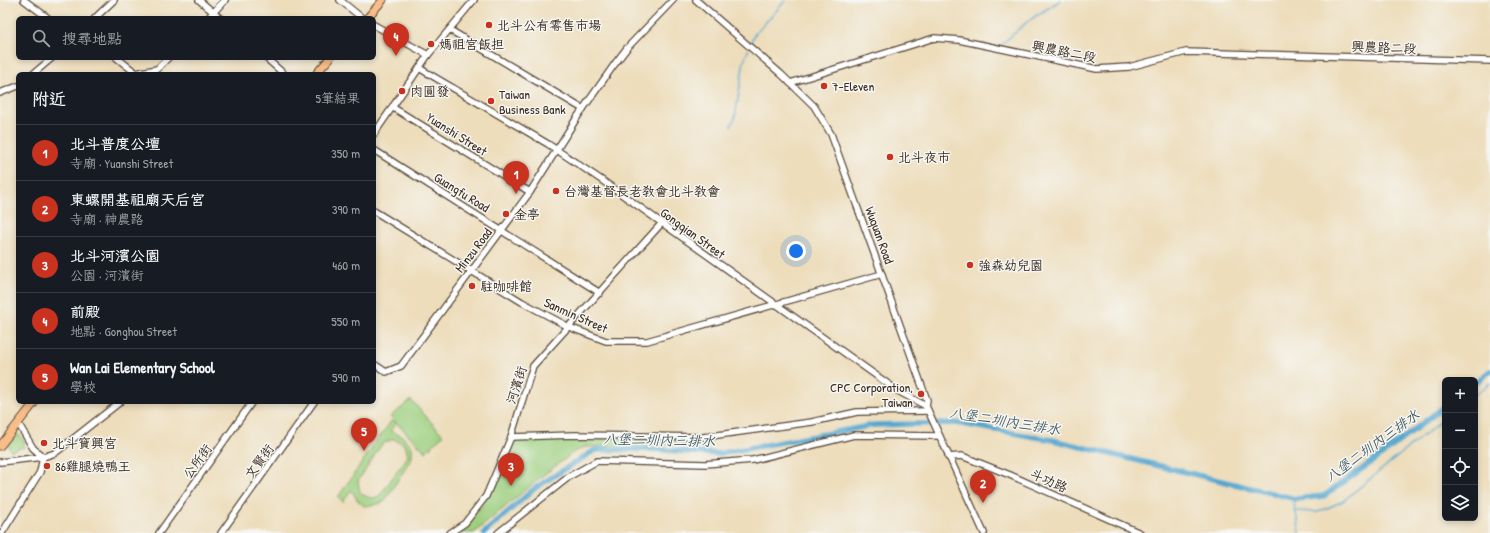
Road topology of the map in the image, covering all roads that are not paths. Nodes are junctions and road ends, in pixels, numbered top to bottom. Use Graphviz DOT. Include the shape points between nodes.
graph roads {
  1 [pos="24,0"];
  2 [pos="114,0"];
  3 [pos="199,0"];
  4 [pos="225,0"];
  5 [pos="340,0"];
  6 [pos="383,0"];
  7 [pos="474,0"];
  8 [pos="673,0"];
  9 [pos="696,0"];
  10 [pos="214,12"];
  11 [pos="45,16"];
  12 [pos="97,16"];
  13 [pos="210,16"];
  14 [pos="218,16"];
  15 [pos="360,16"];
  16 [pos="369,16"];
  17 [pos="376,26"];
  18 [pos="450,30"];
  19 [pos="428,55"];
  20 [pos="50,60"];
  21 [pos="120,60"];
  22 [pos="166,60"];
  23 [pos="268,60"];
  24 [pos="328,60"];
  25 [pos="1490,61"];
  26 [pos="420,68"];
  27 [pos="35,72"];
  28 [pos="135,72"];
  29 [pos="140,72"];
  30 [pos="282,72"];
  31 [pos="318,72"];
  32 [pos="790,83"];
  33 [pos="16,88"];
  34 [pos="0,93"];
  35 [pos="392,107"];
  36 [pos="583,109"];
  37 [pos="376,131"];
  38 [pos="558,150"];
  39 [pos="376,151"];
  40 [pos="530,192"];
  41 [pos="376,212"];
  42 [pos="661,224"];
  43 [pos="502,230"];
  44 [pos="472,270"];
  45 [pos="882,274"];
  46 [pos="600,293"];
  47 [pos="775,306"];
  48 [pos="569,327"];
  49 [pos="376,365"];
  50 [pos="33,404"];
  51 [pos="117,404"];
  52 [pos="251,404"];
  53 [pos="313,404"];
  54 [pos="928,410"];
  55 [pos="18,423"];
  56 [pos="938,434"];
  57 [pos="511,437"];
  58 [pos="0,446"];
  59 [pos="43,457"];
  60 [pos="948,457"];
  61 [pos="0,462"];
  62 [pos="2,533"];
  63 [pos="159,533"];
  64 [pos="221,533"];
  65 [pos="450,533"];
  66 [pos="498,533"];
  67 [pos="984,533"];
  68 [pos="1140,533"];
  1 -- 11 [label="street"];
  2 -- 12 [label="street"];
  3 -- 10 [label="street"];
  4 -- 10 [label="street"];
  5 -- 15 [label="street"];
  6 -- 16 [label="main road"];
  7 -- 18 [label="street"];
  8 -- 36 [label="street, Minzu Road" via="627,48"];
  9 -- 32 [label="street"];
  10 -- 13 [label="street"];
  10 -- 14 [label="street"];
  17 -- 19 [label="street"];
  18 -- 19 [label="street"];
  18 -- 36 [label="street"];
  19 -- 26 [label="street"];
  20 -- 27 [label="street"];
  21 -- 28 [label="street"];
  22 -- 29 [label="street" via="157,68"];
  23 -- 30 [label="street"];
  24 -- 31 [label="main road"];
  25 -- 32 [label="street, 興農路二段" via="1186,52 1129,67 1097,69 959,40 934,38"];
  26 -- 35 [label="street"];
  26 -- 38 [label="street, Gongqian Street"];
  32 -- 45 [label="street, Wuquan Road" via="814,106 831,134"];
  33 -- 34 [label="street"];
  35 -- 37 [label="street"];
  35 -- 40 [label="street, Yuanshi Street"];
  36 -- 38 [label="street, Minzu Road"];
  38 -- 40 [label="street, Minzu Road"];
  38 -- 42 [label="street, Gongqian Street"];
  39 -- 43 [label="street, Guangfu Road"];
  40 -- 43 [label="street, Minzu Road"];
  41 -- 44 [label="street, Sanmin Street"];
  42 -- 46 [label="street, 河濱街"];
  42 -- 47 [label="street, Gongqian Street"];
  43 -- 44 [label="street, Minzu Road"];
  43 -- 46 [label="street, Guangfu Road"];
  44 -- 48 [label="street, Sanmin Street" via="522,302"];
  44 -- 49 [label="street, Minzu Road" via="401,366 386,372"];
  45 -- 47 [label="street, Sanmin Street"];
  45 -- 54 [label="street, Wuquan Road" via="927,400"];
  46 -- 48 [label="street, 河濱街"];
  47 -- 48 [label="street, Sanmin Street" via="647,341 606,341"];
  47 -- 54 [label="street, Gongqian Street"];
  48 -- 57 [label="street, 河濱街" via="533,366"];
  50 -- 55 [label="main road"];
  51 -- 59 [label="street" via="55,453"];
  52 -- 63 [label="street, 公所街"];
  53 -- 64 [label="street, 文賢街"];
  54 -- 56 [label="street"];
  54 -- 57 [label="street" via="857,412 812,422 703,437"];
  55 -- 58 [label="main road"];
  55 -- 59 [label="street" via="33,448"];
  56 -- 60 [label="street"];
  56 -- 66 [label="street" via="854,435 752,460 705,464 597,461 570,476"];
  57 -- 65 [label="street, 河濱街" via="486,496 465,523"];
  59 -- 61 [label="street"];
  59 -- 62 [label="street" via="40,472"];
  60 -- 67 [label="street"];
  60 -- 68 [label="street, 斗功路" via="962,456"];
}
